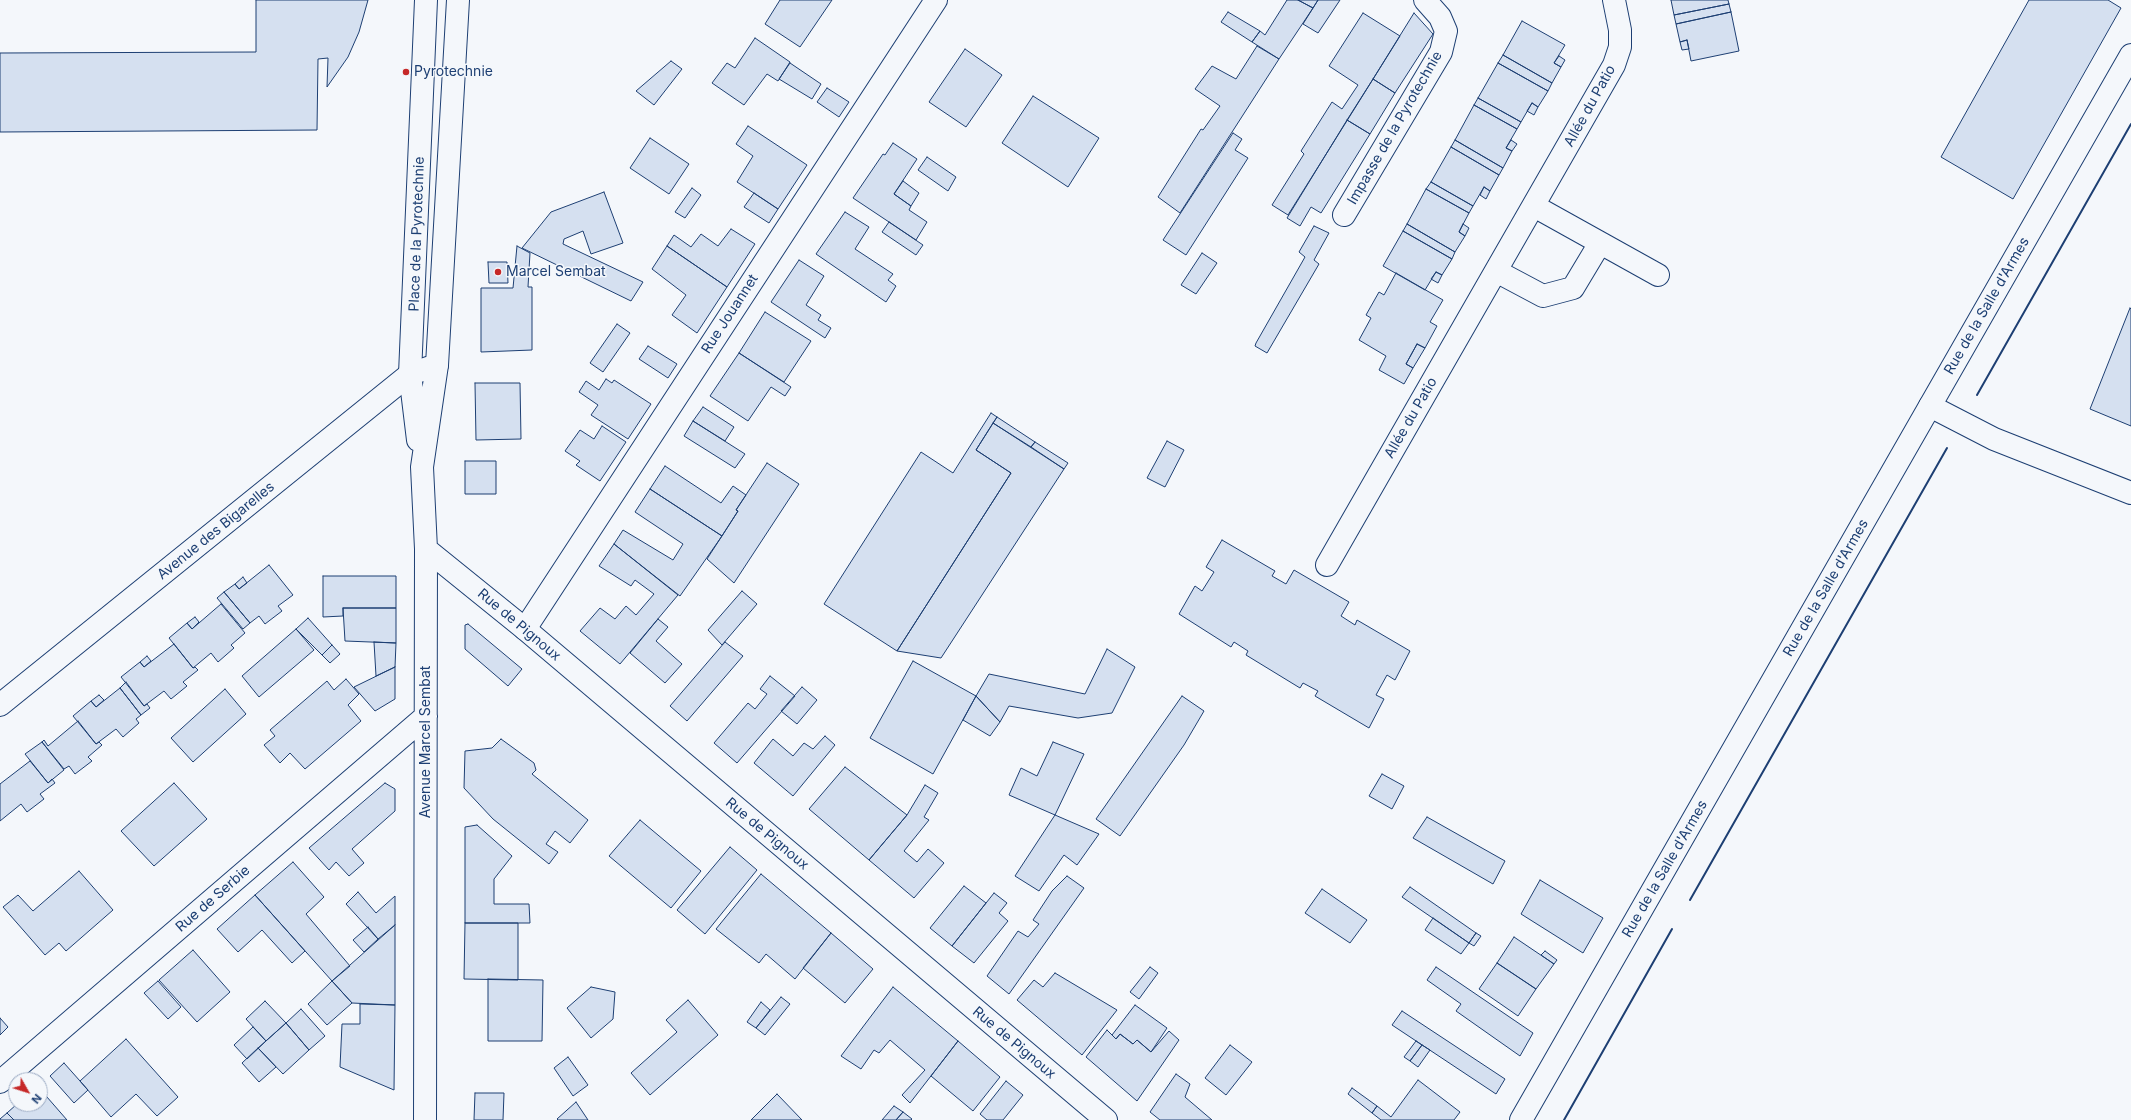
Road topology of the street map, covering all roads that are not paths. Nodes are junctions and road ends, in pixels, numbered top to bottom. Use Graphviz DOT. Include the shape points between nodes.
graph roads {
  1 [pos="426,0"];
  2 [pos="458,0"];
  3 [pos="936,0"];
  4 [pos="1425,0"];
  5 [pos="1614,0"];
  6 [pos="2131,55"];
  7 [pos="1534,206"];
  8 [pos="1344,215"];
  9 [pos="1600,243"];
  10 [pos="1496,271"];
  11 [pos="1658,274"];
  12 [pos="437,365"];
  13 [pos="410,374"];
  14 [pos="1930,406"];
  15 [pos="422,467"];
  16 [pos="2131,493"];
  17 [pos="426,549"];
  18 [pos="1327,565"];
  19 [pos="525,629"];
  20 [pos="0,705"];
  21 [pos="426,716"];
  22 [pos="0,1082"];
  23 [pos="425,1120"];
  24 [pos="1106,1120"];
  25 [pos="1521,1120"];
  1 -- 13 [label="street, Place de la Pyrotechnie"];
  2 -- 12 [label="street, Place de la Pyrotechnie"];
  3 -- 19 [label="street, Rue Jouannet"];
  4 -- 8 [label="street, Impasse de la Pyrotechnie" via="1440,17 1446,31 1442,52"];
  5 -- 7 [label="street, Allée du Patio" via="1620,30 1620,47 1614,65"];
  6 -- 14 [label="street, Rue de la Salle d'Armes"];
  7 -- 9 [label="street"];
  7 -- 10 [label="street, Allée du Patio"];
  9 -- 10 [label="street" via="1573,288 1543,296"];
  9 -- 11 [label="street"];
  10 -- 18 [label="street, Allée du Patio"];
  12 -- 13 [label="street, Avenue des Bigarelles"];
  12 -- 15 [label="street, Avenue Marcel Sembat"];
  13 -- 15 [label="street, Place de la Pyrotechnie"];
  13 -- 20 [label="street, Avenue des Bigarelles"];
  14 -- 16 [label="street" via="1994,439"];
  14 -- 25 [label="street, Rue de la Salle d'Armes"];
  15 -- 17 [label="street, Avenue Marcel Sembat"];
  17 -- 19 [label="street, Rue de Pignoux"];
  17 -- 21 [label="street, Avenue Marcel Sembat"];
  19 -- 24 [label="street, Rue de Pignoux"];
  21 -- 22 [label="street, Rue de Serbie"];
  21 -- 23 [label="street, Avenue Marcel Sembat"];
}
